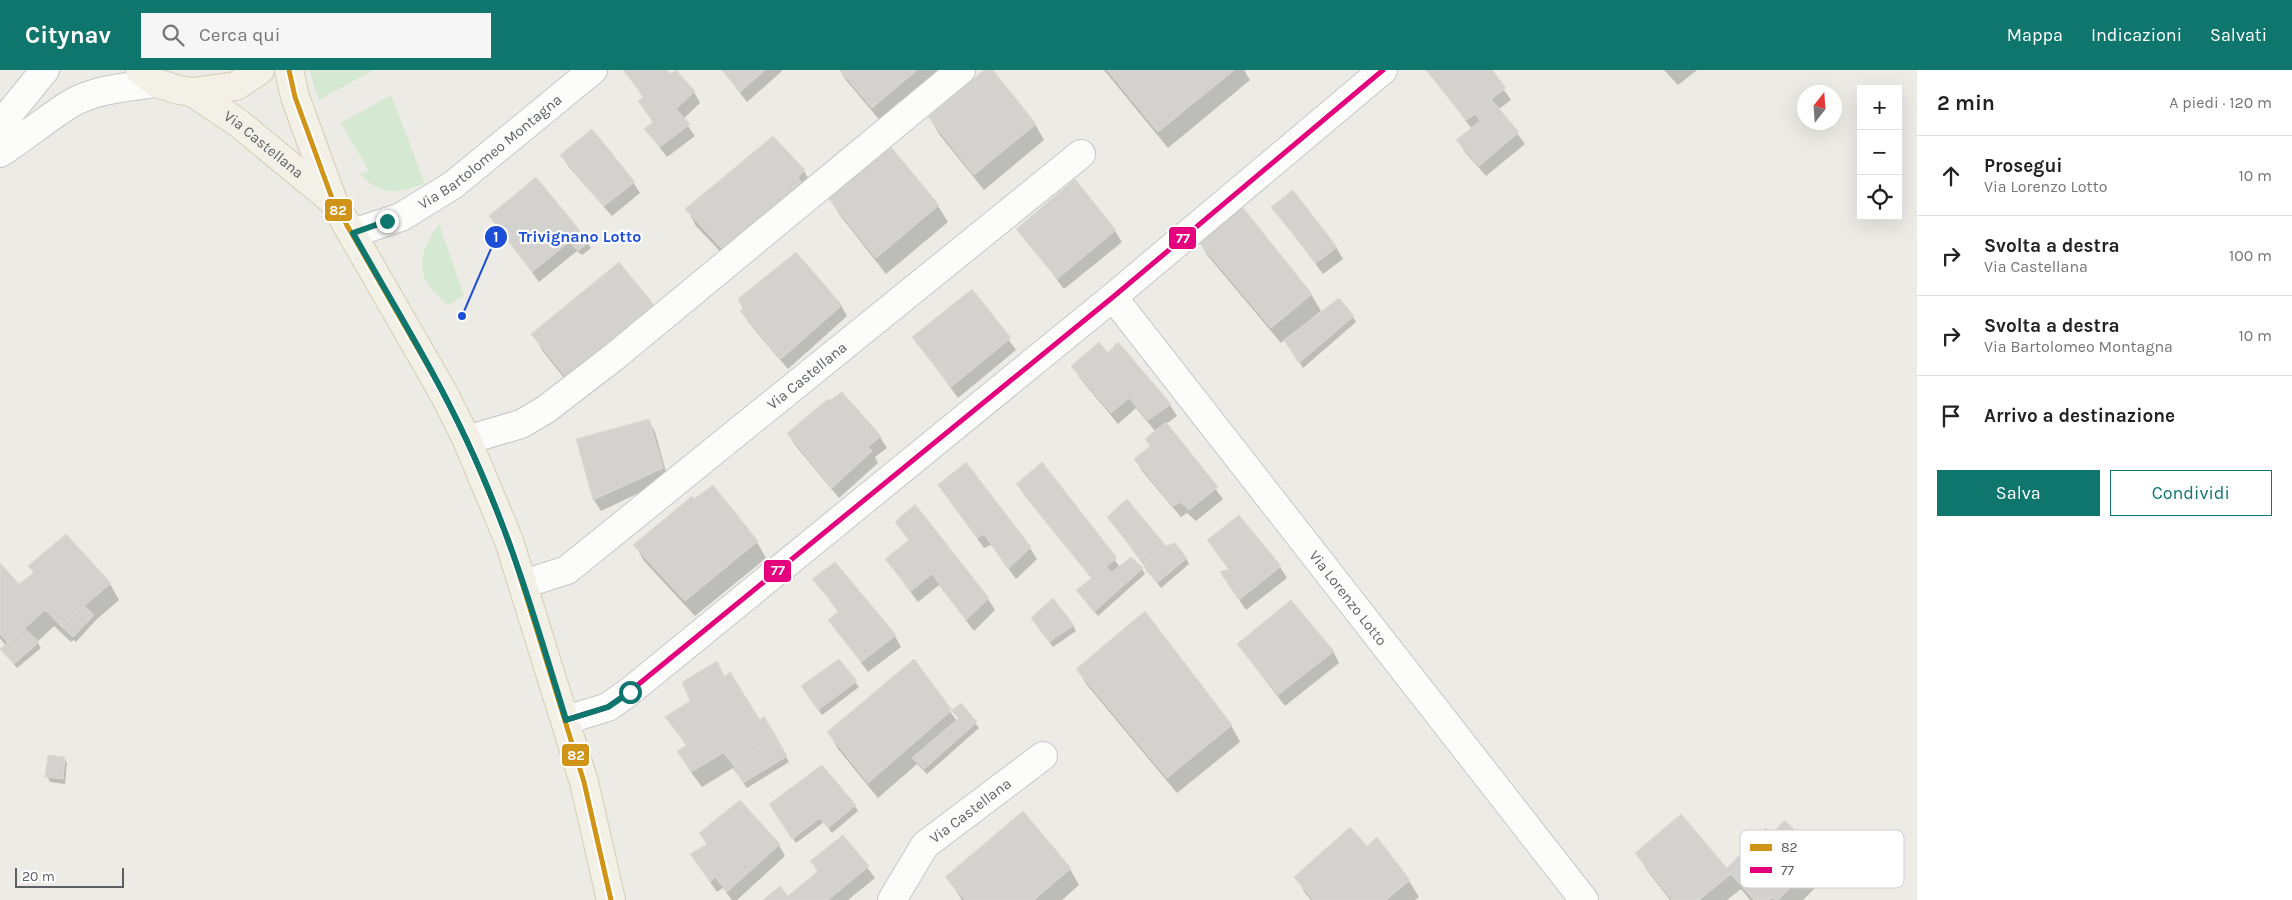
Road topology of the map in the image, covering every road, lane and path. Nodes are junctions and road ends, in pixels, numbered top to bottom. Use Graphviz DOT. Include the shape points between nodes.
graph roads {
  1 [pos="45,70"];
  2 [pos="260,70"];
  3 [pos="289,70"];
  4 [pos="593,70"];
  5 [pos="961,70"];
  6 [pos="1383,70"];
  7 [pos="148,76"];
  8 [pos="192,92"];
  9 [pos="0,125"];
  10 [pos="0,153"];
  11 [pos="1080,154"];
  12 [pos="333,201"];
  13 [pos="353,233"];
  14 [pos="1113,297"];
  15 [pos="467,440"];
  16 [pos="524,584"];
  17 [pos="566,720"];
  18 [pos="1043,756"];
  19 [pos="611,900"];
  20 [pos="892,900"];
  21 [pos="1584,900"];
  1 -- 9 [label="street"];
  2 -- 8 [label="main road" via="236,86"];
  3 -- 12 [label="main road, Via Castellana" via="295,97"];
  4 -- 13 [label="street, Via Bartolomeo Montagna" via="453,185 401,217"];
  5 -- 15 [label="street" via="614,357 545,410 521,424"];
  6 -- 14 [label="street"];
  7 -- 8 [label="main road"];
  7 -- 10 [label="street" via="71,103"];
  8 -- 12 [label="main road, Via Castellana" via="237,122"];
  11 -- 16 [label="street, Via Castellana" via="567,570"];
  12 -- 13 [label="main road, Via Castellana"];
  13 -- 15 [label="main road, Via Castellana"];
  14 -- 17 [label="street" via="630,692 608,707"];
  14 -- 21 [label="street, Via Lorenzo Lotto"];
  15 -- 16 [label="main road, Via Castellana"];
  16 -- 17 [label="main road, Via Castellana"];
  17 -- 19 [label="main road, Via Castellana"];
  18 -- 20 [label="street, Via Castellana" via="925,845"];
}
